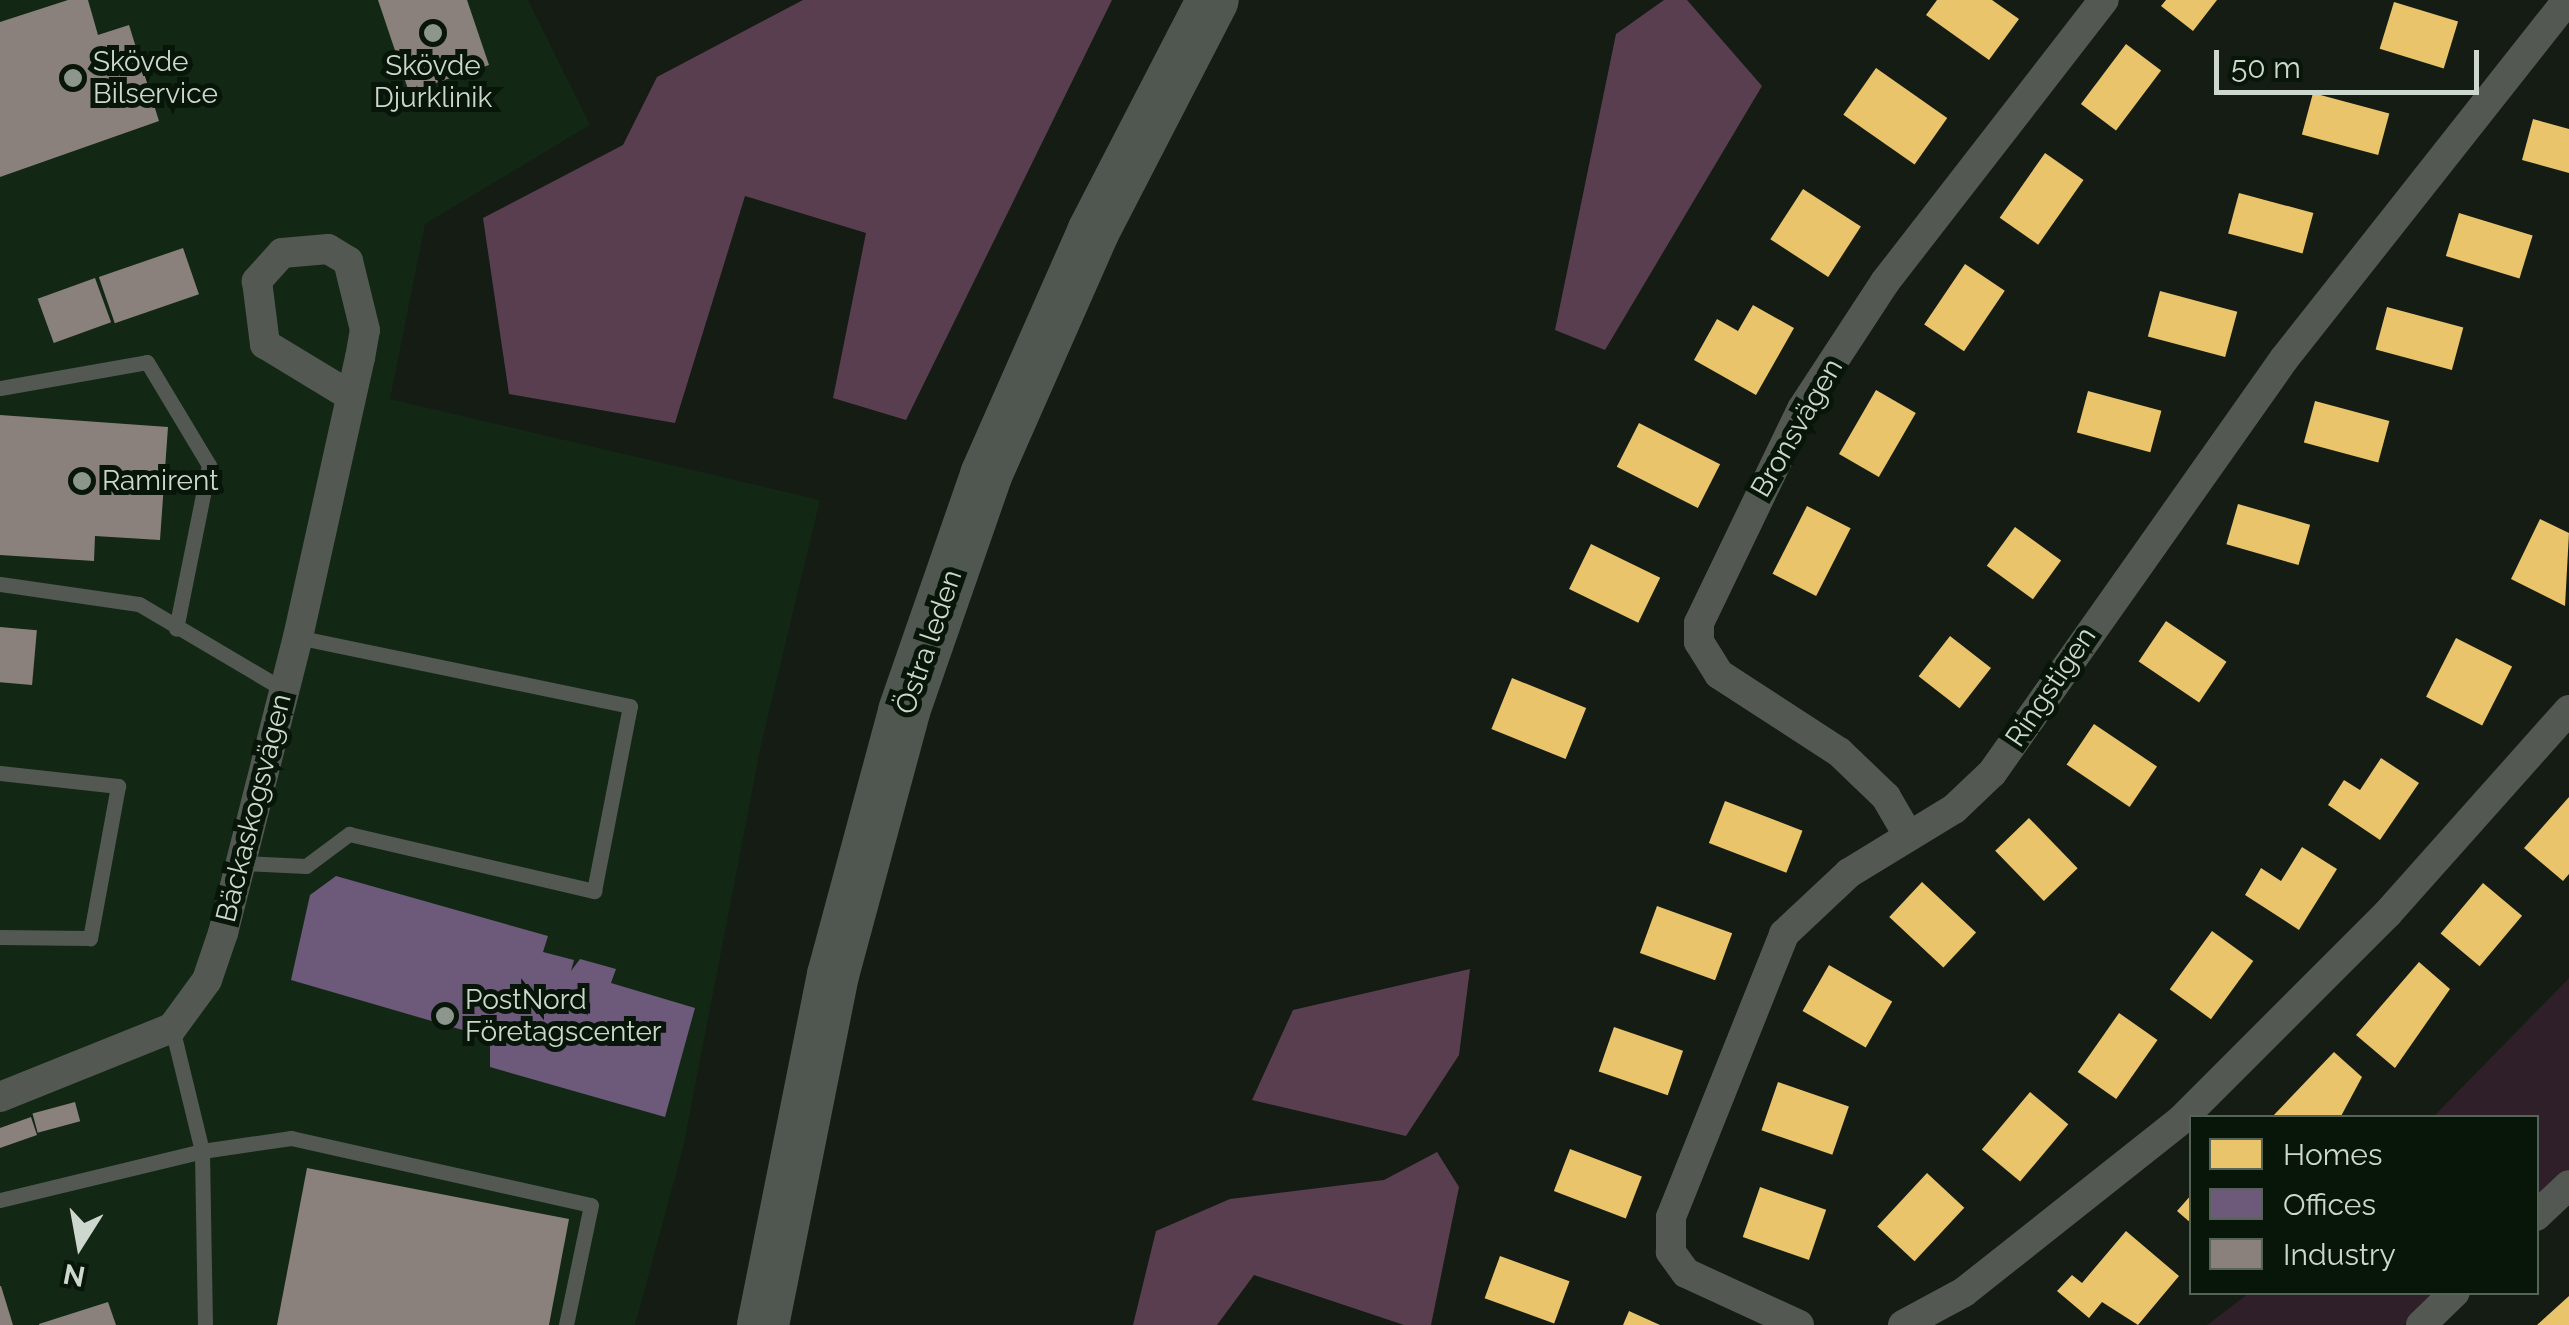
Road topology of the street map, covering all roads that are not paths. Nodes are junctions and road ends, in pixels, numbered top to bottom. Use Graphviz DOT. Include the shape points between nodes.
graph roads {
  1 [pos="1213,0"];
  2 [pos="2104,0"];
  3 [pos="2568,0"];
  4 [pos="0,388"];
  5 [pos="351,396"];
  6 [pos="0,584"];
  7 [pos="176,628"];
  8 [pos="298,637"];
  9 [pos="284,688"];
  10 [pos="2569,710"];
  11 [pos="0,773"];
  12 [pos="1908,835"];
  13 [pos="241,863"];
  14 [pos="0,936"];
  15 [pos="172,1028"];
  16 [pos="0,1098"];
  17 [pos="202,1151"];
  18 [pos="2569,1185"];
  19 [pos="0,1200"];
  20 [pos="2539,1213"];
  21 [pos="2453,1295"];
  22 [pos="205,1325"];
  23 [pos="566,1325"];
  24 [pos="763,1325"];
  25 [pos="1800,1325"];
  26 [pos="1902,1325"];
  27 [pos="2421,1325"];
  1 -- 24 [label="highway, Östra leden" via="1093,232 986,474 904,711 833,975"];
  2 -- 12 [label="street, Bronsvägen" via="1885,282 1802,409 1705,600 1699,642 1719,674 1840,752"];
  3 -- 12 [label="street, Ringstigen" via="2284,358 1992,773"];
  4 -- 7 [label="lane" via="147,362 209,465"];
  5 -- 5 [label="street, Bäckaskogsvägen" via="265,344 257,282 282,252 328,249 359,277 365,330"];
  5 -- 8 [label="street, Bäckaskogsvägen"];
  6 -- 7 [label="lane" via="139,604"];
  7 -- 9 [label="lane"];
  8 -- 9 [label="street, Bäckaskogsvägen"];
  8 -- 13 [label="lane" via="630,706 594,892 349,834 306,866"];
  9 -- 13 [label="street, Bäckaskogsvägen"];
  10 -- 26 [label="street" via="2388,913 2181,1120 1964,1292"];
  11 -- 14 [label="lane" via="118,786 90,938"];
  12 -- 25 [label="street, Ringstigen" via="1837,882 1784,934 1671,1217 1671,1252 1686,1274"];
  13 -- 15 [label="street, Bäckaskogsvägen" via="208,980"];
  15 -- 16 [label="street"];
  15 -- 17 [label="lane"];
  17 -- 19 [label="lane"];
  17 -- 22 [label="lane"];
  17 -- 23 [label="lane" via="291,1138 591,1205"];
  18 -- 20 [label="street"];
  21 -- 27 [label="street"];
}
